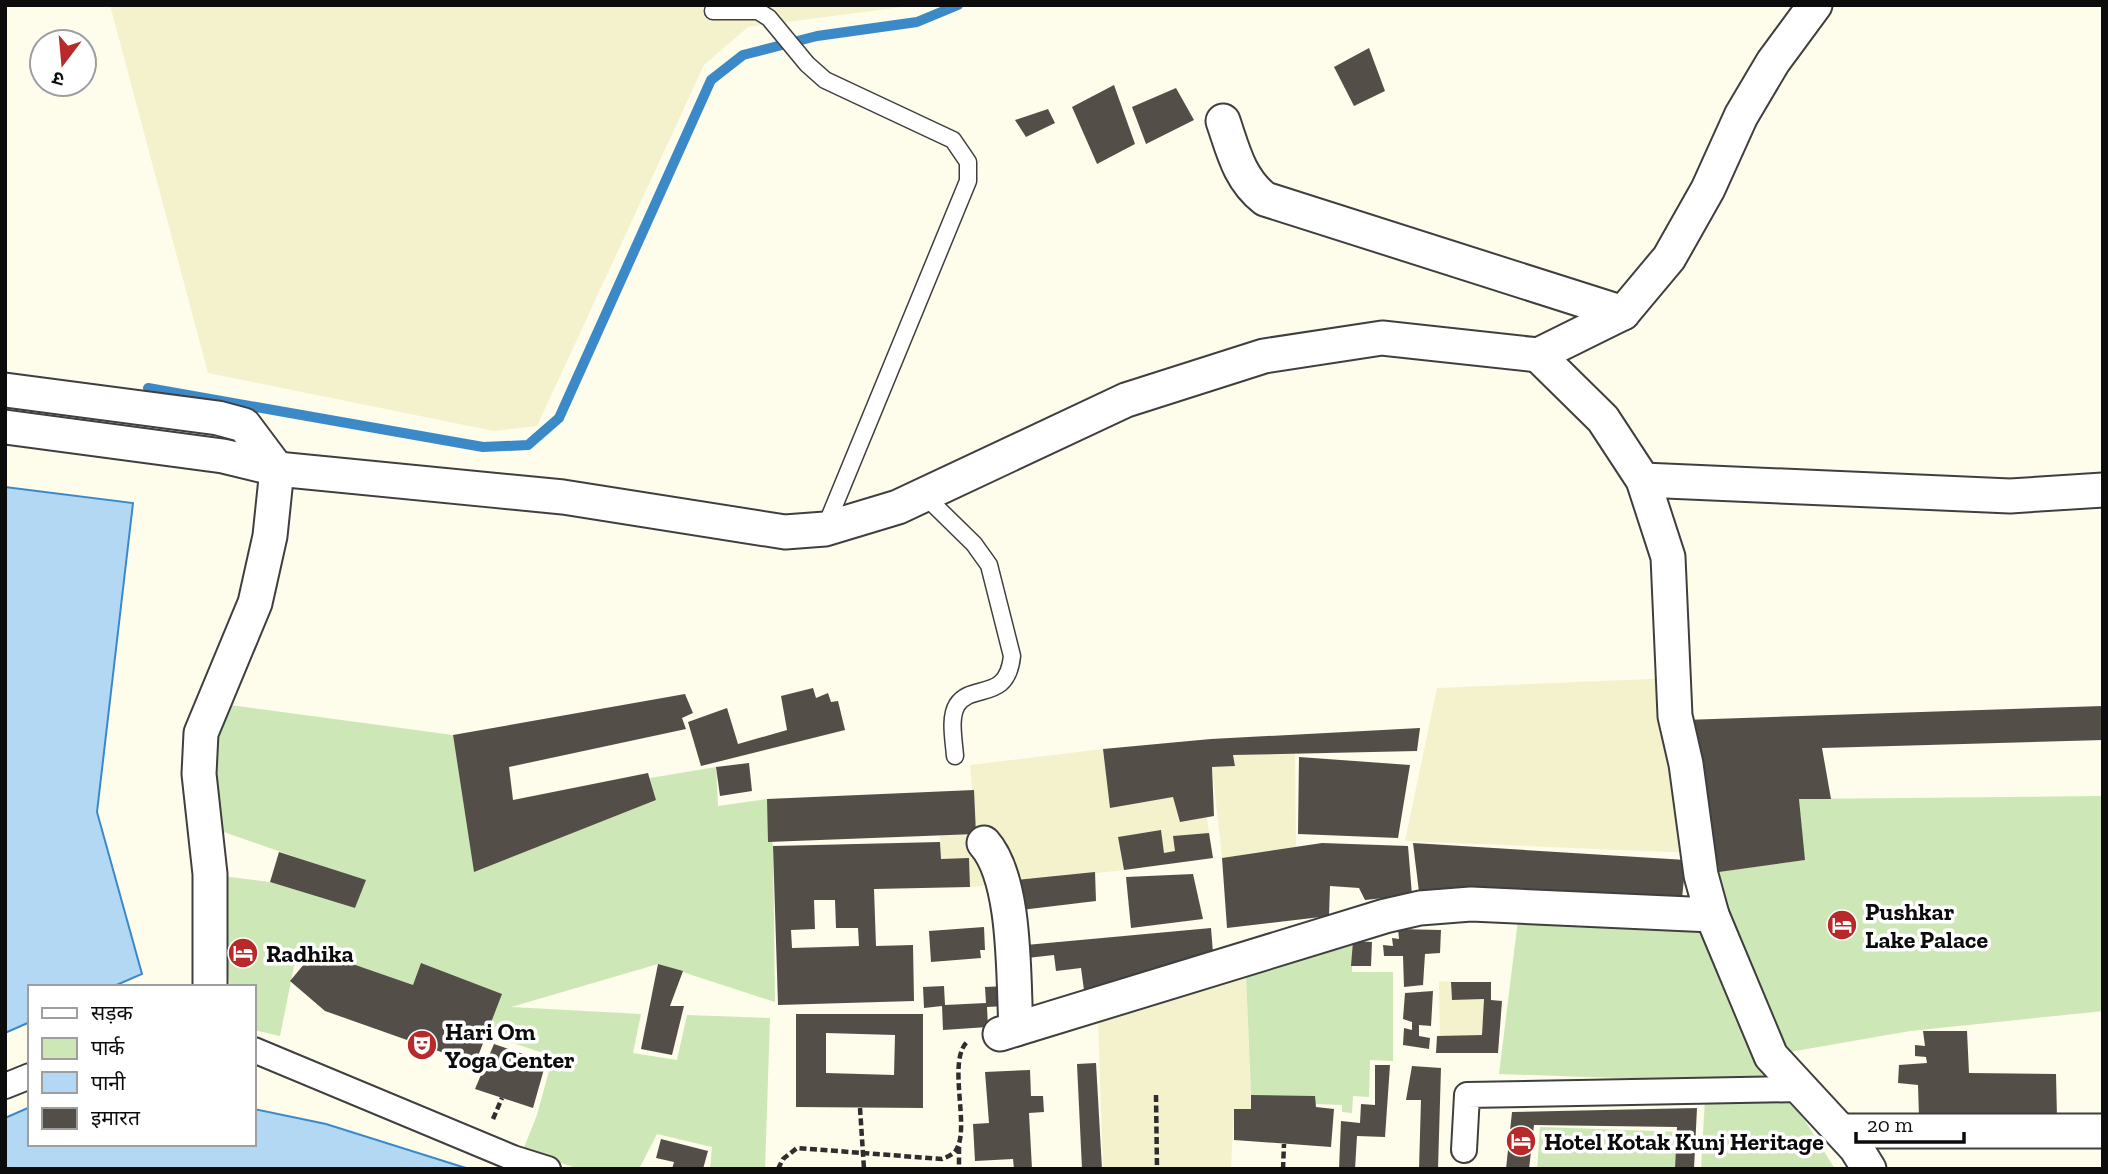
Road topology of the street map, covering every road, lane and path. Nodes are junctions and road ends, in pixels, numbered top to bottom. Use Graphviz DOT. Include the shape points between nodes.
graph roads {
  1 [pos="1815,5"];
  2 [pos="713,12"];
  3 [pos="1223,121"];
  4 [pos="1623,313"];
  5 [pos="1538,355"];
  6 [pos="5,390"];
  7 [pos="5,427"];
  8 [pos="278,469"];
  9 [pos="1643,480"];
  10 [pos="2103,490"];
  11 [pos="924,495"];
  12 [pos="825,528"];
  13 [pos="954,756"];
  14 [pos="984,843"];
  15 [pos="1712,915"];
  16 [pos="209,985"];
  17 [pos="1008,1032"];
  18 [pos="256,1051"];
  19 [pos="28,1077"];
  20 [pos="5,1086"];
  21 [pos="1800,1089"];
  22 [pos="1156,1095"];
  23 [pos="860,1108"];
  24 [pos="1841,1131"];
  25 [pos="2103,1131"];
  26 [pos="959,1142"];
  27 [pos="1283,1144"];
  28 [pos="1464,1150"];
  29 [pos="863,1153"];
  30 [pos="548,1169"];
  31 [pos="778,1169"];
  32 [pos="864,1169"];
  33 [pos="959,1169"];
  34 [pos="1157,1169"];
  35 [pos="1283,1169"];
  36 [pos="1869,1169"];
  1 -- 4 [label="street" via="1741,116 1708,189 1669,258"];
  2 -- 12 [label="lane" via="758,11 825,80 953,140 968,162 968,181"];
  3 -- 4 [label="street" via="1242,175 1265,199"];
  4 -- 5 [label="street"];
  5 -- 9 [label="street" via="1603,419"];
  5 -- 11 [label="street" via="1382,338 1264,356 1126,400"];
  6 -- 8 [label="street" via="231,421 244,425"];
  7 -- 8 [label="street" via="223,456"];
  8 -- 12 [label="street" via="563,497 785,532"];
  8 -- 16 [label="street" via="255,603 201,733 199,774 210,874"];
  9 -- 10 [label="street" via="2010,496"];
  9 -- 15 [label="street" via="1668,557 1675,716 1701,875"];
  11 -- 12 [label="street"];
  11 -- 13 [label="lane" via="989,565 1012,656 1011,669 1002,682 957,705"];
  14 -- 17 [label="street" via="1002,872 1008,902"];
  15 -- 17 [label="street" via="1471,904 1420,908"];
  15 -- 21 [label="street" via="1771,1056"];
  17 -- 26 [label="path" via="970,1040 960,1053"];
  18 -- 30 [label="street"];
  19 -- 20 [label="street"];
  21 -- 24 [label="street"];
  21 -- 28 [label="street" via="1467,1096"];
  22 -- 34 [label="path"];
  23 -- 29 [label="path"];
  24 -- 25 [label="street"];
  24 -- 36 [label="street"];
  26 -- 29 [label="path" via="957,1150 942,1159"];
  26 -- 33 [label="path"];
  27 -- 35 [label="path"];
  29 -- 31 [label="path" via="797,1148"];
  29 -- 32 [label="path"];
}
